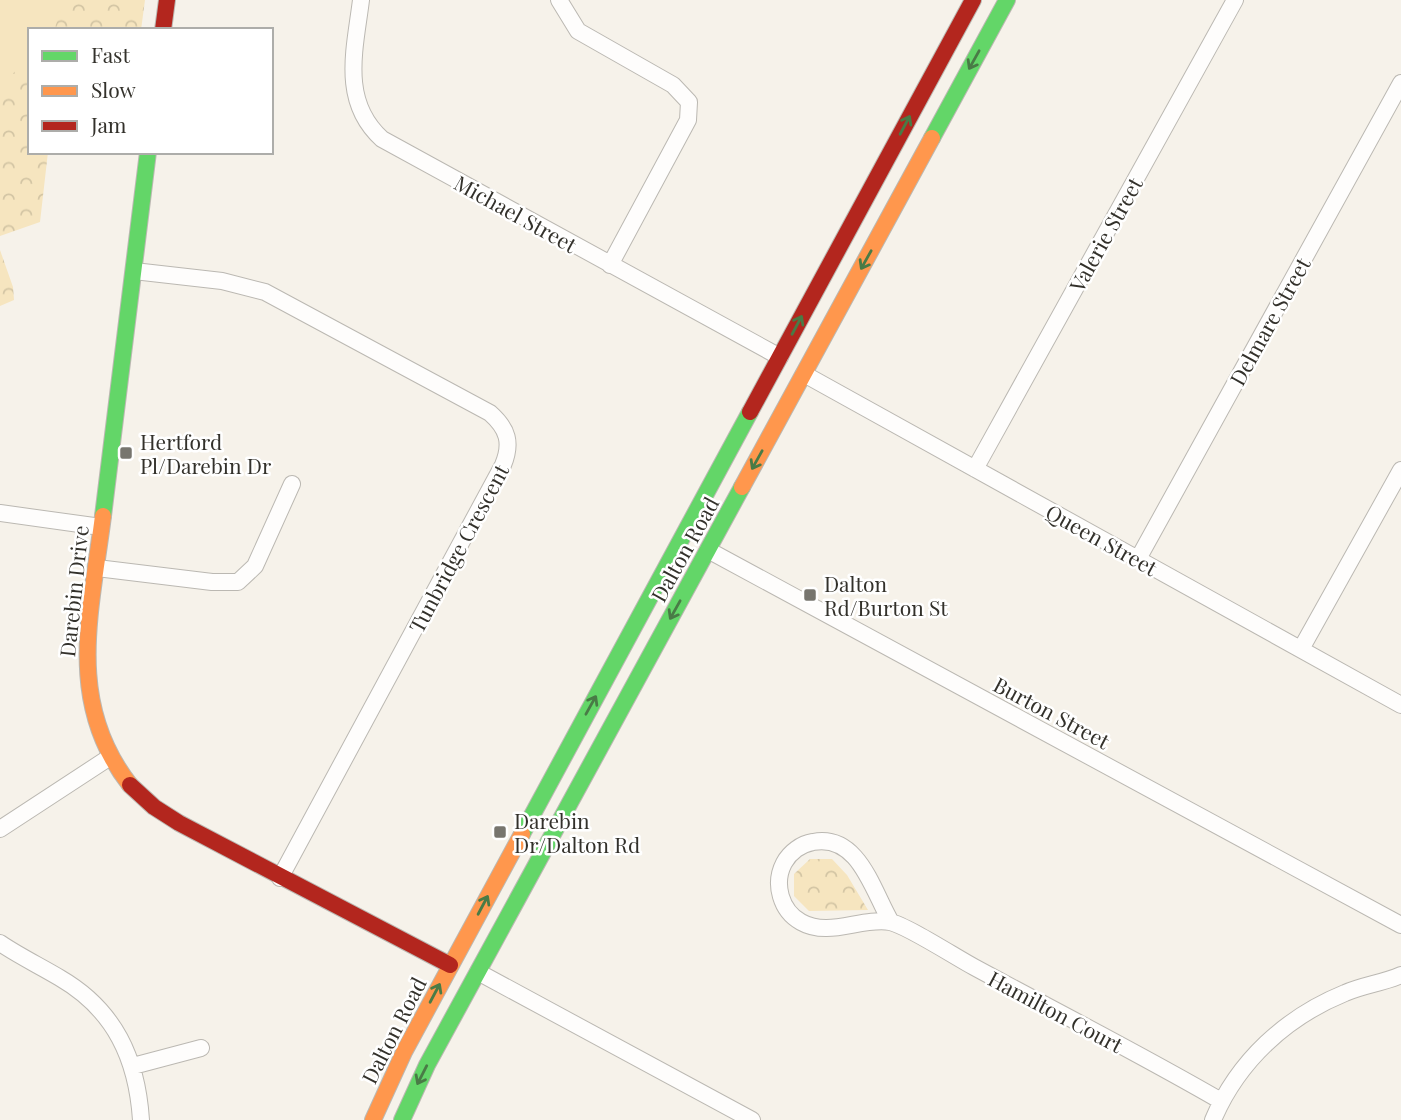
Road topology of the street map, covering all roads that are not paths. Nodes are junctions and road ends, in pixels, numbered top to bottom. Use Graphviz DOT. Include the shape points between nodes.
graph roads {
  1 [pos="167,0"];
  2 [pos="361,0"];
  3 [pos="559,0"];
  4 [pos="1007,0"];
  5 [pos="1235,0"];
  6 [pos="968,1"];
  7 [pos="163,28"];
  8 [pos="1401,83"];
  9 [pos="148,154"];
  10 [pos="610,265"];
  11 [pos="134,271"];
  12 [pos="780,357"];
  13 [pos="804,374"];
  14 [pos="975,469"];
  15 [pos="1401,470"];
  16 [pos="292,484"];
  17 [pos="0,513"];
  18 [pos="101,527"];
  19 [pos="683,536"];
  20 [pos="708,550"];
  21 [pos="1138,559"];
  22 [pos="97,568"];
  23 [pos="1301,649"];
  24 [pos="1401,705"];
  25 [pos="110,757"];
  26 [pos="0,829"];
  27 [pos="280,878"];
  28 [pos="891,922"];
  29 [pos="1401,925"];
  30 [pos="0,943"];
  31 [pos="450,965"];
  32 [pos="478,972"];
  33 [pos="1401,975"];
  34 [pos="201,1048"];
  35 [pos="133,1066"];
  36 [pos="1222,1101"];
  37 [pos="141,1120"];
  38 [pos="373,1120"];
  39 [pos="402,1120"];
  40 [pos="752,1120"];
  41 [pos="1213,1120"];
  1 -- 7 [label="main road"];
  2 -- 10 [label="street, Michael Street" via="352,78 358,106 373,130 395,148"];
  3 -- 10 [label="street" via="578,31 673,85 690,102 688,120"];
  4 -- 13 [label="main road, Dalton Road, one-way"];
  5 -- 14 [label="street, Valerie Street"];
  12 -- 6 [label="main road, Dalton Road, one-way"];
  8 -- 21 [label="street, Delmare Street"];
  9 -- 11 [label="main road, Darebin Drive"];
  10 -- 12 [label="street, Michael Street"];
  11 -- 18 [label="main road, Darebin Drive"];
  11 -- 27 [label="street, Tunbridge Crescent" via="234,283 265,292 490,413 507,435 503,466"];
  12 -- 19 [label="main road, Dalton Road"];
  13 -- 14 [label="street, Queen Street"];
  13 -- 20 [label="main road, Dalton Road, one-way"];
  14 -- 21 [label="street, Queen Street"];
  15 -- 23 [label="street"];
  16 -- 22 [label="street" via="255,566 238,582"];
  17 -- 18 [label="street"];
  18 -- 22 [label="main road, Darebin Drive"];
  19 -- 20 [label="main road, Burton Street"];
  31 -- 19 [label="main road, Dalton Road, one-way"];
  20 -- 29 [label="street, Burton Street"];
  20 -- 32 [label="main road, Dalton Road, one-way"];
  21 -- 23 [label="street, Queen Street"];
  22 -- 25 [label="main road, Darebin Drive" via="87,643 87,686 94,722"];
  23 -- 24 [label="street, Queen Street"];
  25 -- 26 [label="street"];
  25 -- 27 [label="main road, Darebin Drive" via="159,811"];
  27 -- 31 [label="main road, Darebin Drive"];
  28 -- 28 [label="street" via="827,928 802,923 782,901 779,881 784,862 797,848 816,841 846,848 862,866"];
  28 -- 36 [label="street, Hamilton Court"];
  30 -- 35 [label="street" via="90,999 118,1030"];
  38 -- 31 [label="main road, Dalton Road, one-way"];
  32 -- 39 [label="main road, Dalton Road, one-way"];
  32 -- 40 [label="street"];
  33 -- 36 [label="street" via="1347,992 1298,1017 1254,1056"];
  34 -- 35 [label="street"];
  35 -- 37 [label="street"];
  36 -- 41 [label="street"];
}
